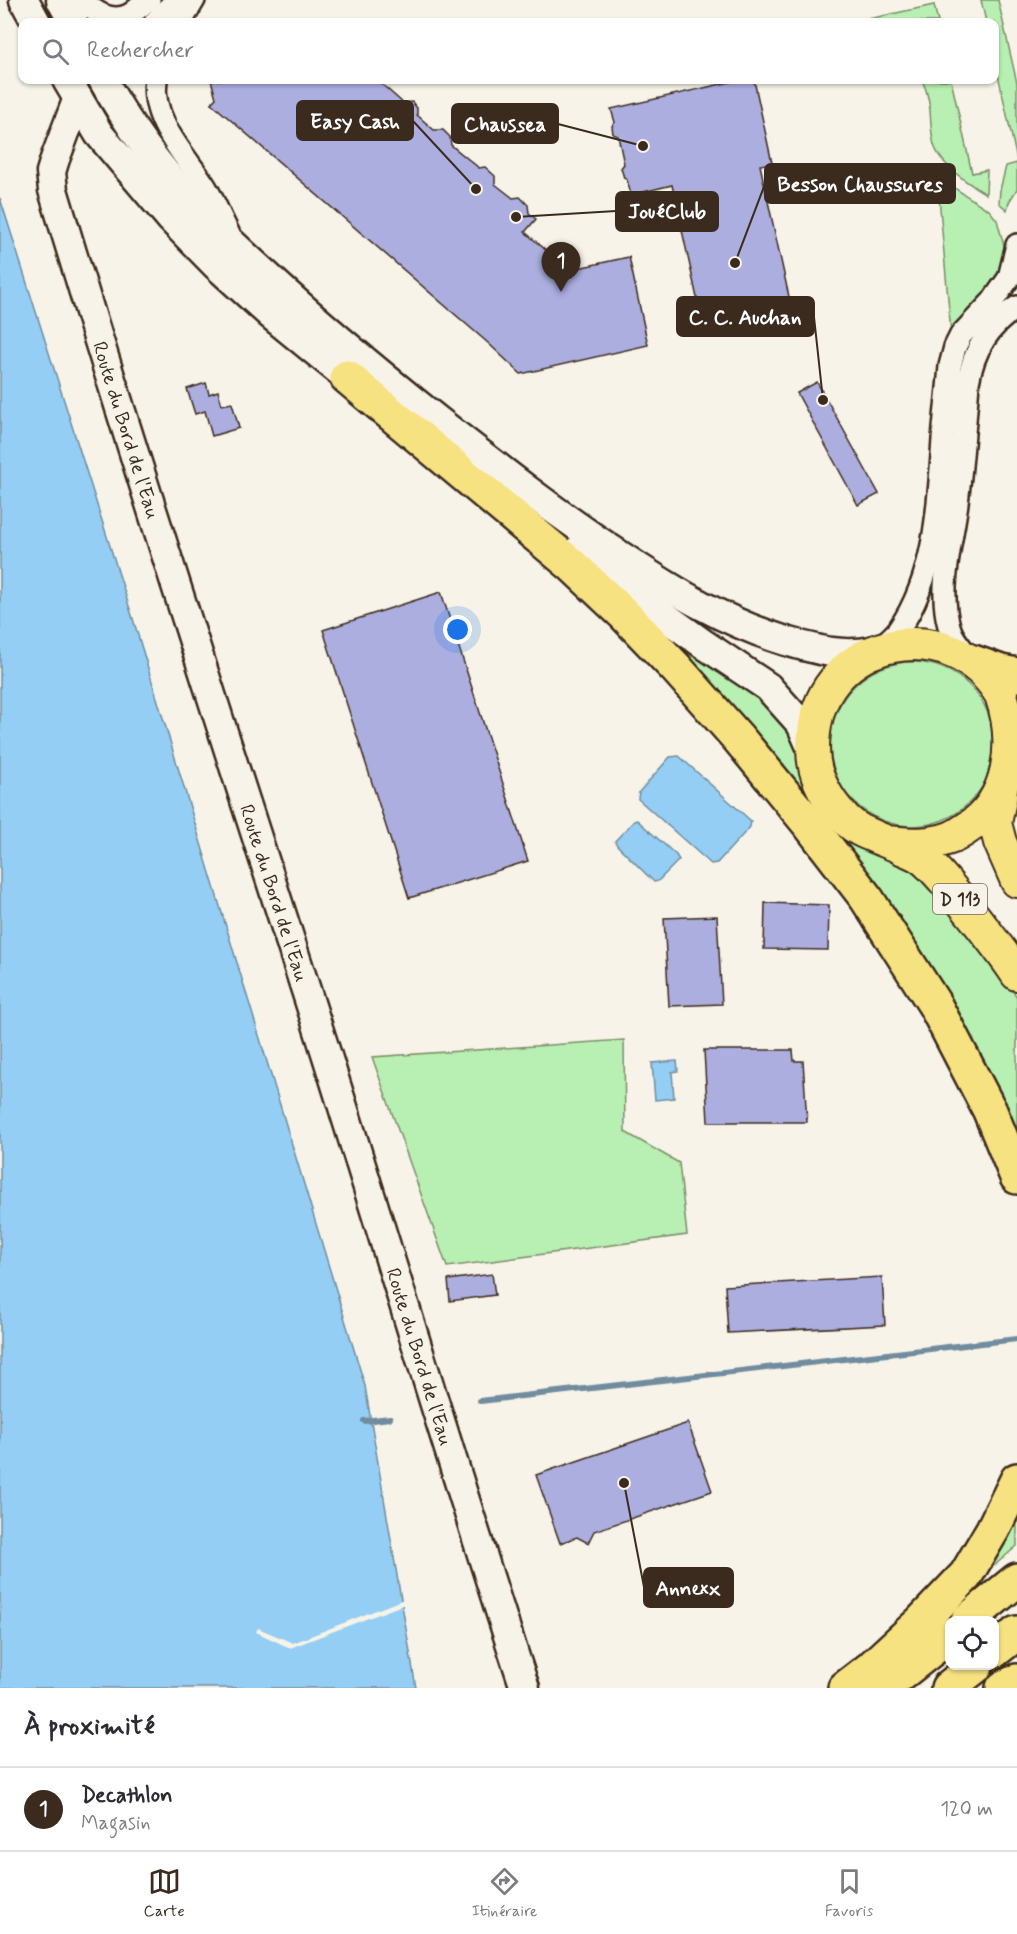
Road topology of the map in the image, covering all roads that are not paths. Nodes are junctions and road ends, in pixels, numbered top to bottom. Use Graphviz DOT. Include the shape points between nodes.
graph roads {
  1 [pos="24,0"];
  2 [pos="61,0"];
  3 [pos="80,0"];
  4 [pos="149,0"];
  5 [pos="176,0"];
  6 [pos="194,0"];
  7 [pos="34,18"];
  8 [pos="71,18"];
  9 [pos="159,18"];
  10 [pos="183,18"];
  11 [pos="90,84"];
  12 [pos="106,84"];
  13 [pos="156,84"];
  14 [pos="73,89"];
  15 [pos="1017,245"];
  16 [pos="235,246"];
  17 [pos="1017,307"];
  18 [pos="347,377"];
  19 [pos="875,650"];
  20 [pos="973,662"];
  21 [pos="1017,675"];
  22 [pos="812,749"];
  23 [pos="1015,758"];
  24 [pos="1000,795"];
  25 [pos="888,842"];
  26 [pos="1017,880"];
  27 [pos="1017,974"];
  28 [pos="1017,1177"];
  29 [pos="1017,1480"];
  30 [pos="1017,1580"];
  31 [pos="973,1616"];
  32 [pos="1017,1633"];
  33 [pos="945,1639"];
  34 [pos="999,1647"];
  35 [pos="970,1670"];
  36 [pos="1017,1681"];
  37 [pos="525,1688"];
  38 [pos="845,1688"];
  39 [pos="883,1688"];
  40 [pos="948,1688"];
  41 [pos="1003,1688"];
  1 -- 7 [label="main road"];
  2 -- 8 [label="main road"];
  3 -- 4 [label="street" via="97,13 117,18 129,15"];
  5 -- 9 [label="street"];
  6 -- 10 [label="street"];
  11 -- 14 [label="street"];
  12 -- 16 [label="main road" via="154,159 189,201"];
  13 -- 16 [label="street" via="155,97 177,148 206,188"];
  14 -- 18 [label="main road" via="99,134 171,219 216,266"];
  14 -- 37 [label="main road, Route du Bord de l'Eau" via="51,172 53,190"];
  15 -- 19 [label="street" via="1009,278 955,346 939,500 929,556 911,609 897,631"];
  16 -- 19 [label="main road" via="357,356 513,480 649,575 721,616 765,634 842,655"];
  17 -- 20 [label="street" via="988,332 976,352 968,383 946,604 949,629"];
  18 -- 22 [label="main road" via="578,554 768,687 801,724"];
  18 -- 28 [label="highway" via="572,565 676,668 739,739 867,899 935,1005 990,1112"];
  19 -- 20 [label="main road" via="898,644 924,644 950,650"];
  19 -- 22 [label="main road" via="847,667 827,691 815,719"];
  20 -- 21 [label="highway"];
  20 -- 23 [label="main road" via="993,682 1007,706"];
  22 -- 25 [label="main road" via="819,780 835,808 858,829"];
  23 -- 24 [label="main road"];
  24 -- 25 [label="main road" via="980,820 952,837 920,845"];
  24 -- 26 [label="main road, D 113" via="995,823"];
  25 -- 27 [label="main road, D 113" via="921,857 939,874"];
  29 -- 38 [label="highway" via="966,1575 921,1622"];
  30 -- 31 [label="highway"];
  32 -- 34 [label="highway"];
  33 -- 39 [label="highway"];
  35 -- 40 [label="highway"];
  36 -- 41 [label="highway"];
}
